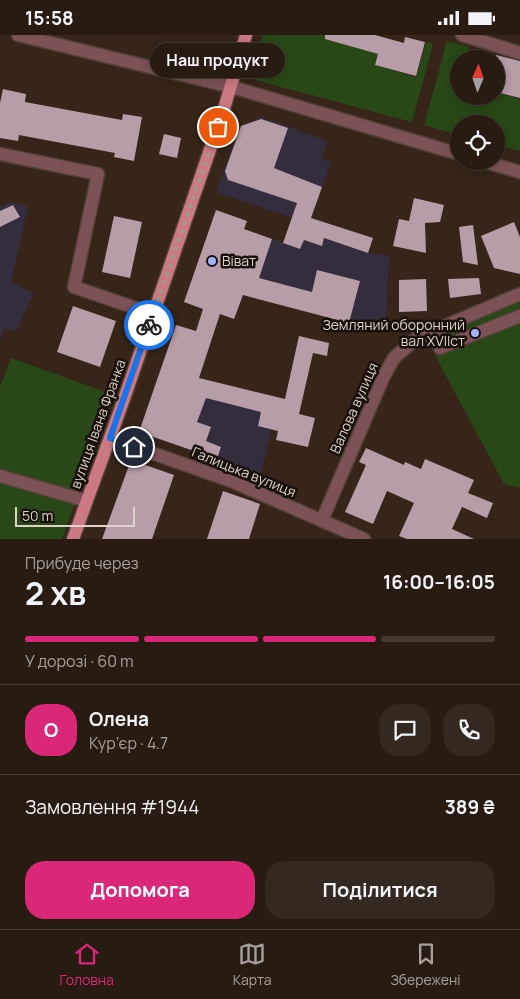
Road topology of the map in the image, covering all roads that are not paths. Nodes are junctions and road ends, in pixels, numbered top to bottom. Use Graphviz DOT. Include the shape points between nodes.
graph roads {
  1 [pos="18,35"];
  2 [pos="246,35"];
  3 [pos="462,35"];
  4 [pos="520,53"];
  5 [pos="232,87"];
  6 [pos="450,151"];
  7 [pos="0,154"];
  8 [pos="505,168"];
  9 [pos="520,172"];
  10 [pos="520,293"];
  11 [pos="153,314"];
  12 [pos="520,316"];
  13 [pos="440,348"];
  14 [pos="110,438"];
  15 [pos="0,476"];
  16 [pos="87,501"];
  17 [pos="322,520"];
  18 [pos="73,539"];
  19 [pos="364,539"];
  1 -- 5 [label="street"];
  2 -- 5 [label="main road, вулиця Івана Франка"];
  3 -- 4 [label="street"];
  5 -- 6 [label="street"];
  5 -- 11 [label="main road, вулиця Івана Франка"];
  7 -- 11 [label="street" via="98,173 74,287"];
  8 -- 9 [label="street"];
  10 -- 17 [label="street, Валова вулиця" via="417,338 394,358"];
  11 -- 14 [label="main road, вулиця Івана Франка"];
  12 -- 13 [label="street"];
  14 -- 16 [label="main road, вулиця Івана Франка"];
  14 -- 17 [label="street, Галицька вулиця" via="218,476"];
  15 -- 16 [label="street"];
  16 -- 18 [label="main road, вулиця Івана Франка"];
  17 -- 19 [label="street, Галицька вулиця"];
}
